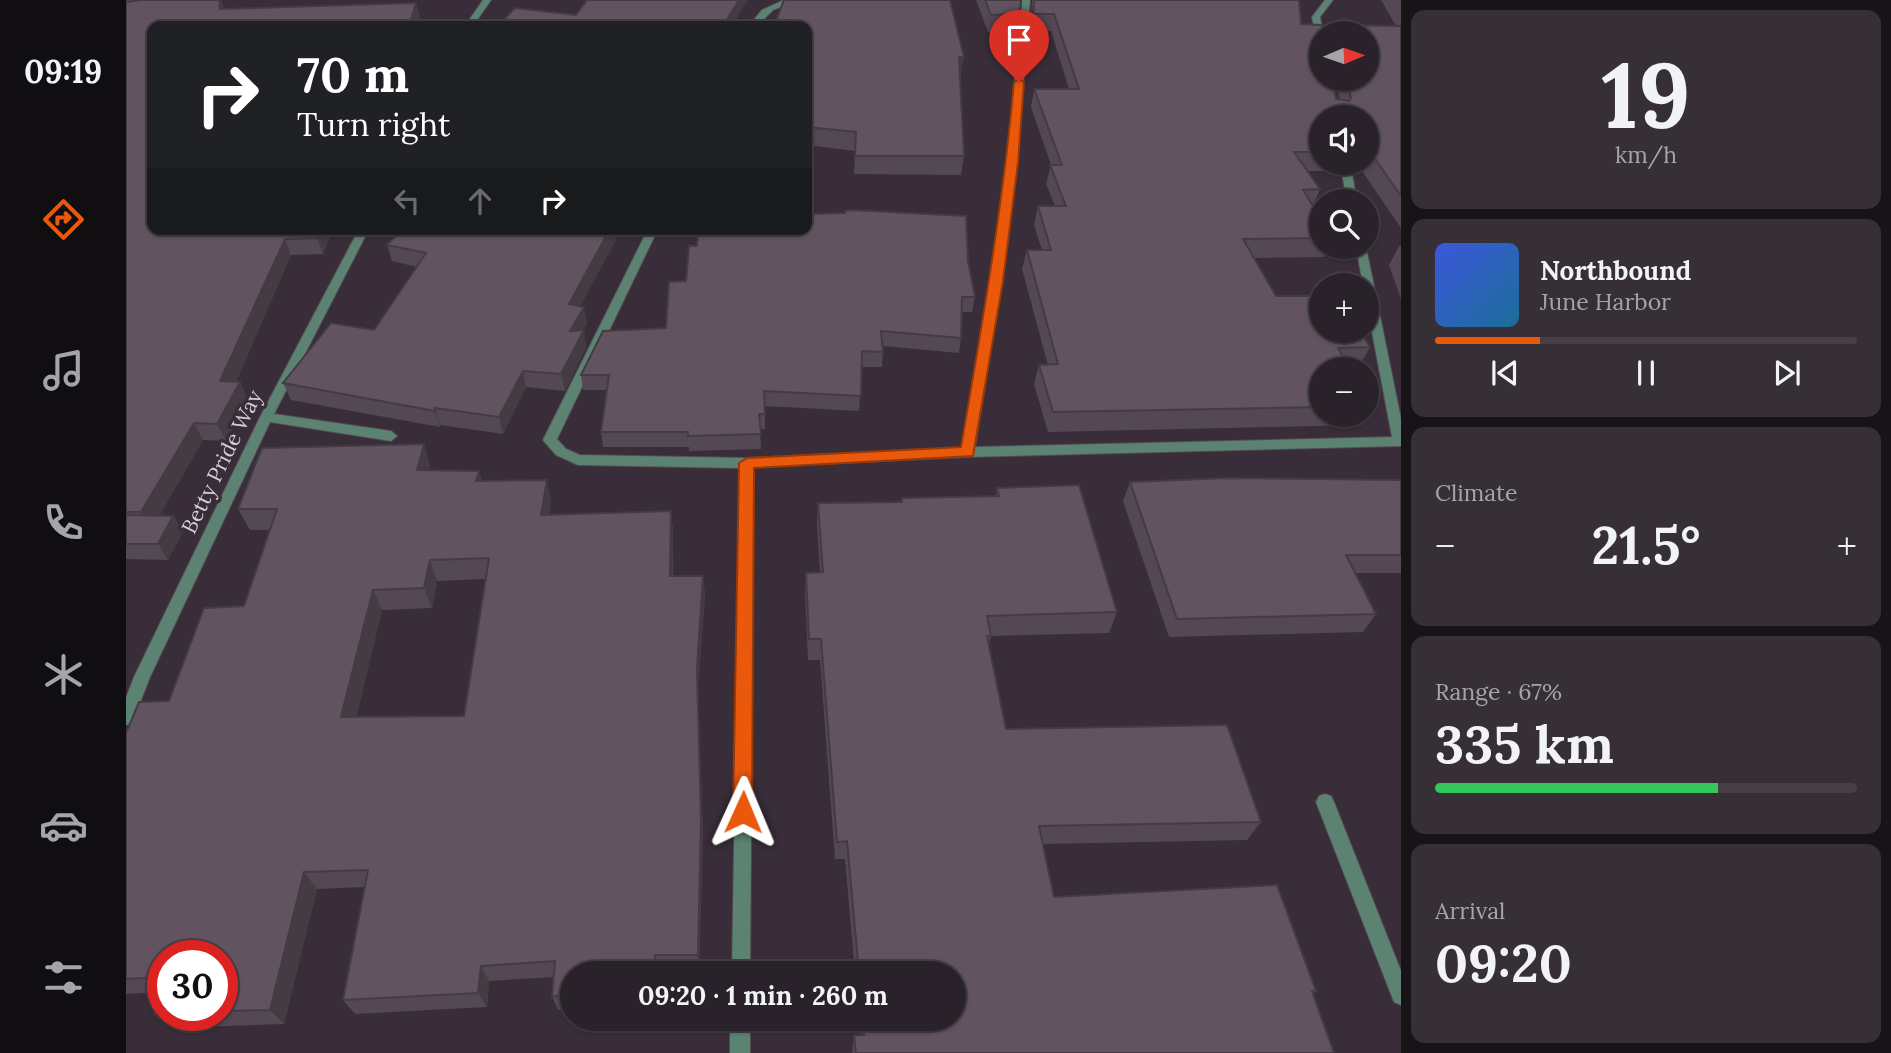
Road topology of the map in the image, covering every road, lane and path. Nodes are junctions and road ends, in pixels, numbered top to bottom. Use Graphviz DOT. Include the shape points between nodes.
graph roads {
  1 [pos="487,0"];
  2 [pos="794,0"];
  3 [pos="1026,0"];
  4 [pos="1329,0"];
  5 [pos="472,21"];
  6 [pos="756,21"];
  7 [pos="1317,21"];
  8 [pos="361,235"];
  9 [pos="650,235"];
  10 [pos="1363,259"];
  11 [pos="266,417"];
  12 [pos="391,436"];
  13 [pos="1400,441"];
  14 [pos="968,452"];
  15 [pos="747,463"];
  16 [pos="126,718"];
  17 [pos="1325,802"];
  18 [pos="741,961"];
  19 [pos="1401,995"];
  20 [pos="740,1031"];
  21 [pos="740,1053"];
  1 -- 5 [label="street"];
  2 -- 6 [label="street" via="760,13"];
  3 -- 14 [label="street" via="1012,163"];
  4 -- 7 [label="street"];
  8 -- 11 [label="street, Betty Pride Way"];
  9 -- 15 [label="street" via="550,440 578,460"];
  10 -- 13 [label="street"];
  11 -- 12 [label="street"];
  11 -- 16 [label="street, Betty Pride Way"];
  13 -- 14 [label="street"];
  14 -- 15 [label="street"];
  15 -- 18 [label="street"];
  17 -- 19 [label="street"];
  20 -- 21 [label="street"];
}
